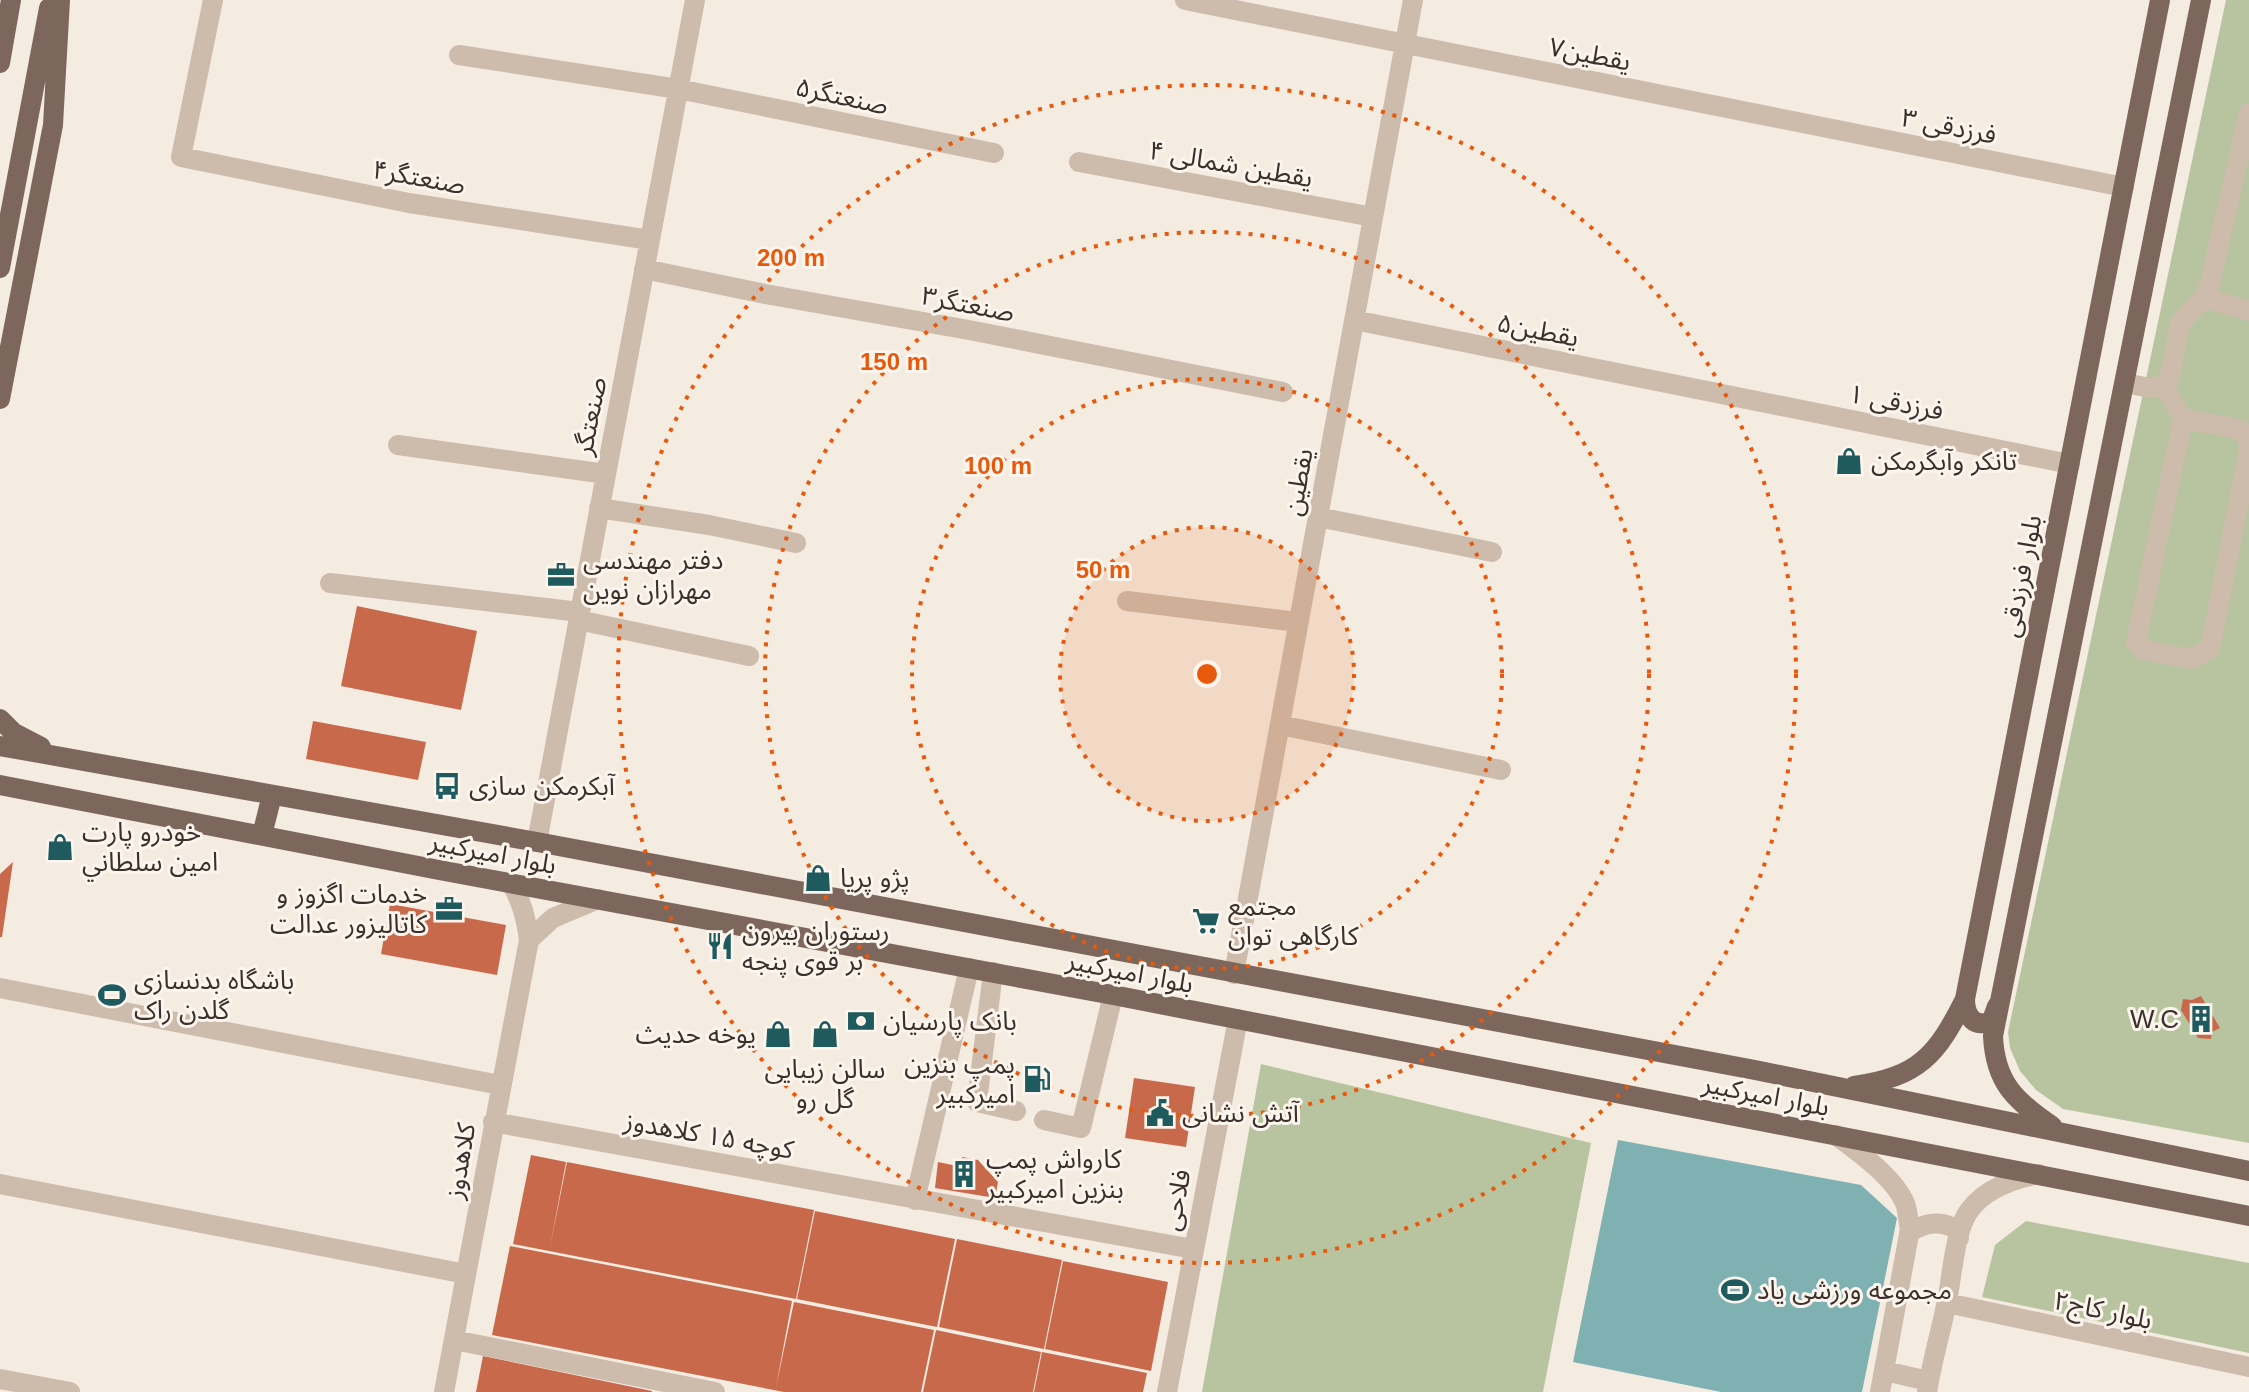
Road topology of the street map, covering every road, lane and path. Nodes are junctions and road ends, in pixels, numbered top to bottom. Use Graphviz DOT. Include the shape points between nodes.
graph roads {
  1 [pos="11,0"];
  2 [pos="50,0"];
  3 [pos="60,0"];
  4 [pos="213,0"];
  5 [pos="695,0"];
  6 [pos="1185,0"];
  7 [pos="1413,0"];
  8 [pos="2160,0"];
  9 [pos="2201,0"];
  10 [pos="1405,43"];
  11 [pos="459,55"];
  12 [pos="0,63"];
  13 [pos="678,89"];
  14 [pos="2249,113"];
  15 [pos="1764,115"];
  16 [pos="994,153"];
  17 [pos="1079,162"];
  18 [pos="2124,187"];
  19 [pos="1373,217"];
  20 [pos="650,240"];
  21 [pos="0,268"];
  22 [pos="644,269"];
  23 [pos="2204,298"];
  24 [pos="2249,311"];
  25 [pos="1354,320"];
  26 [pos="2125,383"];
  27 [pos="2161,387"];
  28 [pos="1283,392"];
  29 [pos="1712,392"];
  30 [pos="0,399"];
  31 [pos="2183,419"];
  32 [pos="398,445"];
  33 [pos="2249,448"];
  34 [pos="2070,464"];
  35 [pos="606,474"];
  36 [pos="599,508"];
  37 [pos="1318,517"];
  38 [pos="796,543"];
  39 [pos="1492,552"];
  40 [pos="330,583"];
  41 [pos="1127,601"];
  42 [pos="579,616"];
  43 [pos="1298,622"];
  44 [pos="749,656"];
  45 [pos="0,719"];
  46 [pos="1280,725"];
  47 [pos="0,746"];
  48 [pos="58,757"];
  49 [pos="1501,770"];
  50 [pos="0,785"];
  51 [pos="50,794"];
  52 [pos="272,795"];
  53 [pos="0,798"];
  54 [pos="262,835"];
  55 [pos="537,842"];
  56 [pos="511,883"];
  57 [pos="598,899"];
  58 [pos="529,940"];
  59 [pos="969,968"];
  60 [pos="993,972"];
  61 [pos="1234,974"];
  62 [pos="0,988"];
  63 [pos="1113,995"];
  64 [pos="1965,999"];
  65 [pos="1998,1004"];
  66 [pos="1238,1019"];
  67 [pos="500,1085"];
  68 [pos="1838,1088"];
  69 [pos="1016,1111"];
  70 [pos="1044,1120"];
  71 [pos="493,1122"];
  72 [pos="2059,1130"];
  73 [pos="1836,1135"];
  74 [pos="2249,1171"];
  75 [pos="2040,1174"];
  76 [pos="0,1184"];
  77 [pos="915,1200"];
  78 [pos="2249,1216"];
  79 [pos="1909,1233"];
  80 [pos="1959,1238"];
  81 [pos="1193,1249"];
  82 [pos="466,1274"];
  83 [pos="1947,1303"];
  84 [pos="454,1340"];
  85 [pos="2249,1367"];
  86 [pos="1885,1371"];
  87 [pos="0,1379"];
  88 [pos="1928,1386"];
  89 [pos="70,1392"];
  90 [pos="444,1392"];
  91 [pos="715,1392"];
  92 [pos="1167,1392"];
  93 [pos="1880,1392"];
  1 -- 12 [label="main road"];
  2 -- 21 [label="main road"];
  3 -- 30 [label="main road" via="53,125"];
  4 -- 20 [label="street, صنعتگر۴" via="181,157 409,203"];
  5 -- 13 [label="street, صنعتگر"];
  6 -- 10 [label="street, یقطین۷"];
  7 -- 10 [label="street, یقطین"];
  8 -- 18 [label="main road, بلوار فرزدقی"];
  9 -- 26 [label="main road"];
  10 -- 15 [label="street, یقطین۷"];
  10 -- 19 [label="street, یقطین"];
  11 -- 13 [label="street, صنعتگر۵"];
  13 -- 16 [label="street, صنعتگر۵"];
  13 -- 20 [label="street, صنعتگر"];
  14 -- 23 [label="street"];
  15 -- 18 [label="street, فرزدقی ۳"];
  17 -- 19 [label="street, یقطین شمالی ۴"];
  18 -- 34 [label="main road, بلوار فرزدقی"];
  19 -- 25 [label="street, یقطین"];
  20 -- 22 [label="street, صنعتگر"];
  22 -- 28 [label="street, صنعتگر۳"];
  22 -- 35 [label="street, صنعتگر"];
  23 -- 24 [label="street"];
  23 -- 27 [label="street" via="2180,323 2170,377"];
  25 -- 29 [label="street, یقطین۵"];
  25 -- 37 [label="street, یقطین"];
  26 -- 27 [label="street"];
  26 -- 65 [label="main road"];
  27 -- 31 [label="street"];
  29 -- 34 [label="street, فرزدقی ۱"];
  31 -- 33 [label="street" via="2235,428 2247,435"];
  31 -- 33 [label="street" via="2136,642 2144,650 2191,659 2210,649"];
  32 -- 35 [label="street"];
  34 -- 64 [label="main road, بلوار فرزدقی"];
  35 -- 36 [label="street, صنعتگر"];
  36 -- 38 [label="street"];
  36 -- 42 [label="street, صنعتگر"];
  37 -- 39 [label="street"];
  37 -- 43 [label="street, یقطین"];
  40 -- 42 [label="street"];
  41 -- 43 [label="street"];
  42 -- 44 [label="street"];
  42 -- 55 [label="street, صنعتگر"];
  43 -- 46 [label="street, یقطین"];
  45 -- 48 [label="main road" via="14,733"];
  46 -- 49 [label="street"];
  46 -- 61 [label="street, یقطین"];
  47 -- 48 [label="main road, بلوار امیرکبیر"];
  48 -- 52 [label="main road, بلوار امیرکبیر"];
  50 -- 51 [label="main road, بلوار امیرکبیر"];
  51 -- 53 [label="main road"];
  51 -- 54 [label="main road, بلوار امیرکبیر"];
  52 -- 54 [label="main road"];
  52 -- 55 [label="main road, بلوار امیرکبیر"];
  54 -- 56 [label="main road, بلوار امیرکبیر"];
  55 -- 61 [label="main road, بلوار امیرکبیر"];
  56 -- 57 [label="main road, بلوار امیرکبیر"];
  56 -- 58 [label="street, کلاهدوز" via="526,917"];
  57 -- 58 [label="street" via="553,918"];
  57 -- 59 [label="main road, بلوار امیرکبیر"];
  58 -- 67 [label="street, کلاهدوز"];
  59 -- 60 [label="main road, بلوار امیرکبیر"];
  59 -- 77 [label="street"];
  60 -- 63 [label="main road, بلوار امیرکبیر"];
  60 -- 69 [label="street" via="977,1102"];
  61 -- 68 [label="main road, بلوار امیرکبیر"];
  62 -- 67 [label="street"];
  63 -- 66 [label="main road, بلوار امیرکبیر"];
  63 -- 70 [label="street" via="1081,1128"];
  64 -- 65 [label="main road" via="1968,1016 1980,1024 1992,1020"];
  64 -- 68 [label="main road, بلوار فرزدقی" via="1945,1038 1922,1062 1888,1079"];
  65 -- 72 [label="main road" via="1993,1036 2001,1078 2019,1101"];
  66 -- 73 [label="main road, بلوار امیرکبیر"];
  66 -- 81 [label="street, فلاحی"];
  67 -- 71 [label="street, کلاهدوز"];
  68 -- 72 [label="main road, بلوار امیرکبیر"];
  71 -- 77 [label="street, کوچه ۱۵ کلاهدوز"];
  71 -- 82 [label="street, کلاهدوز"];
  72 -- 74 [label="main road, بلوار امیرکبیر"];
  73 -- 75 [label="main road, بلوار امیرکبیر"];
  73 -- 79 [label="street" via="1895,1189 1905,1203"];
  75 -- 78 [label="main road, بلوار امیرکبیر"];
  75 -- 80 [label="street" via="1982,1197 1968,1212"];
  76 -- 82 [label="street"];
  77 -- 81 [label="street, کوچه ۱۵ کلاهدوز"];
  79 -- 80 [label="street" via="1939,1223 1957,1230"];
  79 -- 86 [label="street"];
  80 -- 83 [label="street"];
  81 -- 92 [label="street, فلاحی"];
  82 -- 84 [label="street, کلاهدوز"];
  83 -- 85 [label="street, بلوار کاج۲"];
  83 -- 88 [label="street"];
  84 -- 90 [label="street, کلاهدوز"];
  84 -- 91 [label="street"];
  86 -- 88 [label="street"];
  86 -- 93 [label="street"];
  87 -- 89 [label="street"];
}
